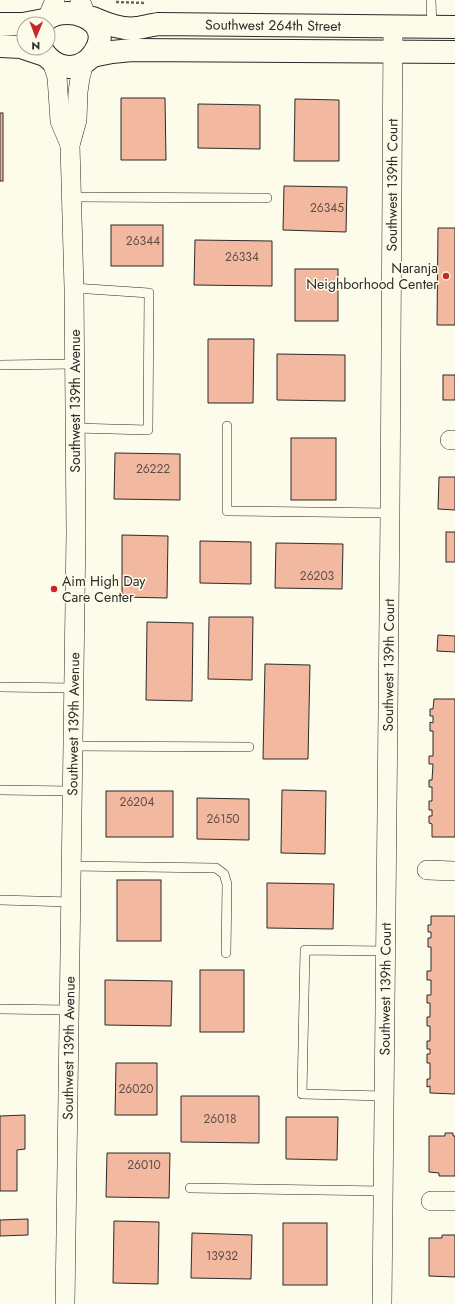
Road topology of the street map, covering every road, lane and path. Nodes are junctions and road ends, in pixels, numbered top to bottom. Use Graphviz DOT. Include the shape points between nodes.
graph roads {
  1 [pos="431,0"];
  2 [pos="111,2"];
  3 [pos="152,3"];
  4 [pos="86,10"];
  5 [pos="48,14"];
  6 [pos="0,24"];
  7 [pos="432,26"];
  8 [pos="393,27"];
  9 [pos="455,27"];
  10 [pos="0,46"];
  11 [pos="16,47"];
  12 [pos="393,52"];
  13 [pos="455,52"];
  14 [pos="46,56"];
  15 [pos="47,56"];
  16 [pos="88,59"];
  17 [pos="70,145"];
  18 [pos="72,197"];
  19 [pos="267,198"];
  20 [pos="74,288"];
  21 [pos="75,364"];
  22 [pos="0,365"];
  23 [pos="227,426"];
  24 [pos="75,428"];
  25 [pos="390,513"];
  26 [pos="0,687"];
  27 [pos="74,688"];
  28 [pos="73,746"];
  29 [pos="249,747"];
  30 [pos="0,790"];
  31 [pos="72,791"];
  32 [pos="72,866"];
  33 [pos="427,870"];
  34 [pos="455,871"];
  35 [pos="0,900"];
  36 [pos="71,902"];
  37 [pos="386,951"];
  38 [pos="226,953"];
  39 [pos="0,1009"];
  40 [pos="69,1010"];
  41 [pos="385,1096"];
  42 [pos="190,1188"];
  43 [pos="384,1191"];
  44 [pos="430,1201"];
  45 [pos="455,1201"];
  46 [pos="65,1304"];
  47 [pos="382,1304"];
  1 -- 7 [label="lane"];
  2 -- 3 [label="path"];
  4 -- 5 [label="street, Southwest 264th Street" via="70,6"];
  4 -- 8 [label="street, Southwest 264th Street" via="111,25 127,28 159,24"];
  4 -- 16 [label="street" via="97,25 99,33 97,49"];
  5 -- 6 [label="street" via="23,24"];
  7 -- 8 [label="street, Southwest 264th Street"];
  7 -- 9 [label="street, Southwest 264th Street"];
  8 -- 12 [label="street, Southwest 139th Court"];
  10 -- 11 [label="street"];
  12 -- 13 [label="street, Southwest 264th Street"];
  12 -- 16 [label="street, Southwest 264th Street" via="132,50 112,52"];
  12 -- 25 [label="street, Southwest 139th Court"];
  14 -- 17 [label="street, Southwest 139th Avenue" via="58,84 60,121"];
  15 -- 16 [label="street, Southwest 264th Street" via="60,65 68,67 76,66"];
  16 -- 17 [label="street, Southwest 139th Avenue" via="80,78 77,120"];
  17 -- 18 [label="street, Southwest 139th Avenue"];
  18 -- 19 [label="lane"];
  18 -- 20 [label="street, Southwest 139th Avenue"];
  20 -- 21 [label="street, Southwest 139th Avenue"];
  20 -- 24 [label="lane" via="149,293 148,430"];
  21 -- 22 [label="lane"];
  21 -- 24 [label="street, Southwest 139th Avenue"];
  23 -- 25 [label="lane" via="227,511"];
  24 -- 27 [label="street, Southwest 139th Avenue"];
  25 -- 37 [label="street, Southwest 139th Court"];
  26 -- 27 [label="lane"];
  27 -- 28 [label="street, Southwest 139th Avenue"];
  28 -- 29 [label="lane"];
  28 -- 31 [label="street, Southwest 139th Avenue"];
  30 -- 31 [label="lane"];
  31 -- 32 [label="street, Southwest 139th Avenue"];
  32 -- 36 [label="street, Southwest 139th Avenue"];
  32 -- 38 [label="lane" via="216,868 224,874 227,884"];
  33 -- 34 [label="street"];
  35 -- 36 [label="lane"];
  36 -- 40 [label="street, Southwest 139th Avenue"];
  37 -- 41 [label="street, Southwest 139th Court"];
  37 -- 41 [label="lane" via="305,950 302,1094"];
  39 -- 40 [label="lane"];
  40 -- 46 [label="street, Southwest 139th Avenue"];
  41 -- 43 [label="street, Southwest 139th Court"];
  42 -- 43 [label="lane"];
  43 -- 47 [label="street, Southwest 139th Court"];
  44 -- 45 [label="street"];
}
